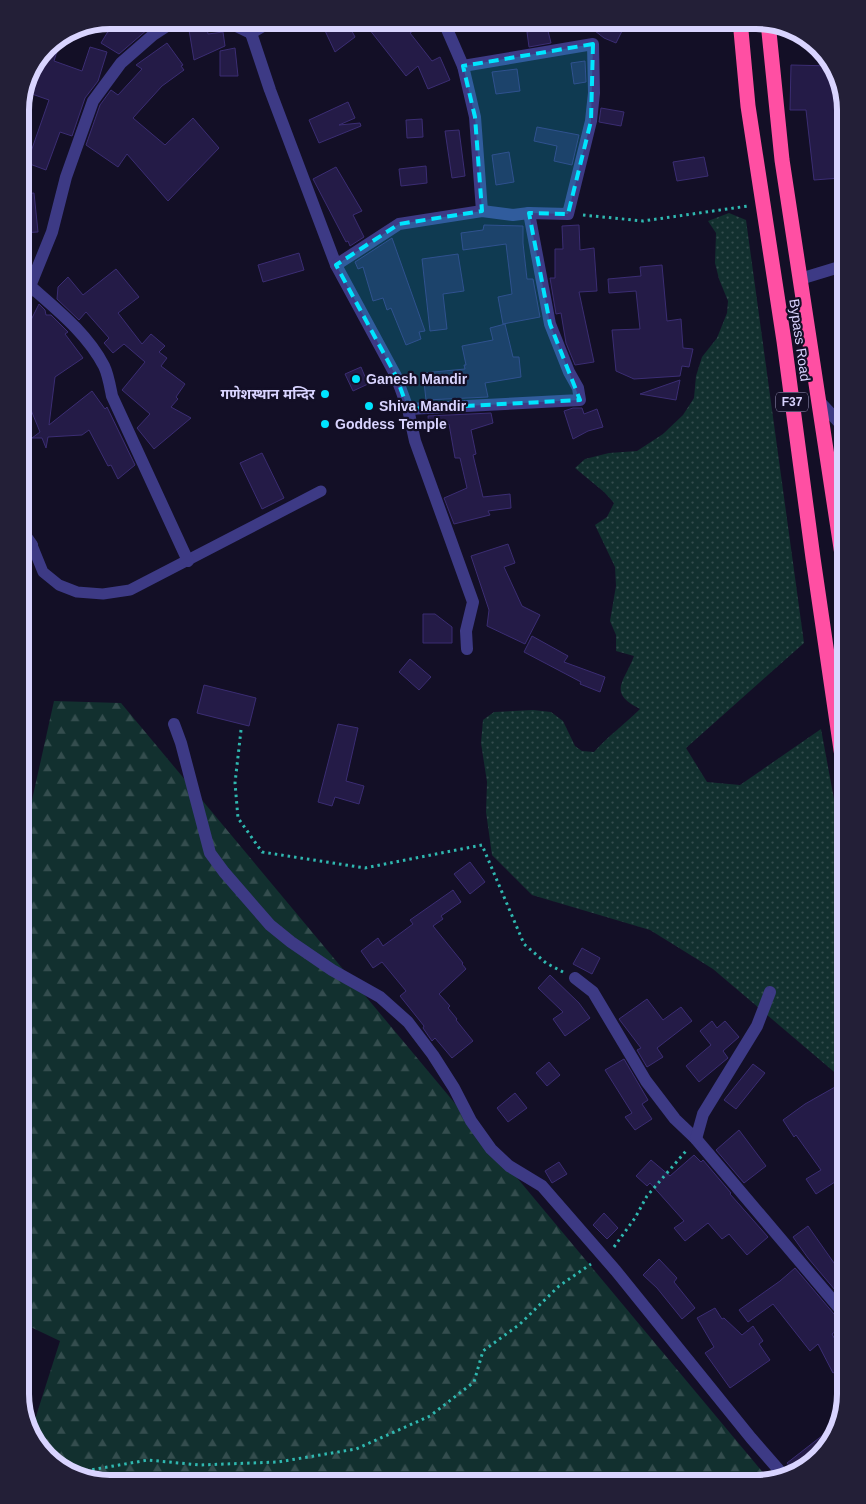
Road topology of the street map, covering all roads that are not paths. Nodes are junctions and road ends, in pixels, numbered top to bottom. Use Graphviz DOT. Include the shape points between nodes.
graph roads {
  1 [pos="162,29"];
  2 [pos="243,29"];
  3 [pos="251,29"];
  4 [pos="258,29"];
  5 [pos="448,29"];
  6 [pos="741,29"];
  7 [pos="769,30"];
  8 [pos="251,33"];
  9 [pos="463,66"];
  10 [pos="482,211"];
  11 [pos="529,213"];
  12 [pos="336,265"];
  13 [pos="837,269"];
  14 [pos="800,279"];
  15 [pos="30,285"];
  16 [pos="820,402"];
  17 [pos="408,410"];
  18 [pos="837,420"];
  19 [pos="321,491"];
  20 [pos="837,519"];
  21 [pos="29,541"];
  22 [pos="32,545"];
  23 [pos="188,561"];
  24 [pos="467,649"];
  25 [pos="837,721"];
  26 [pos="174,724"];
  27 [pos="575,978"];
  28 [pos="770,992"];
  29 [pos="696,1139"];
  30 [pos="837,1305"];
  31 [pos="780,1471"];
  1 -- 15 [label="street" via="121,63 93,101 66,177 52,232"];
  2 -- 8 [label="street"];
  3 -- 8 [label="street"];
  4 -- 8 [label="street"];
  5 -- 9 [label="street"];
  6 -- 25 [label="highway, Bypass Road / F37" via="748,106"];
  7 -- 14 [label="highway, Bypass Road / F37" via="782,160"];
  8 -- 12 [label="street"];
  9 -- 10 [label="street" via="475,117"];
  9 -- 11 [label="street" via="593,44 591,120 568,214"];
  10 -- 11 [label="street" via="513,215"];
  10 -- 12 [label="street" via="399,224"];
  11 -- 17 [label="street" via="550,324 578,388 580,400"];
  12 -- 17 [label="street" via="396,376"];
  13 -- 14 [label="street"];
  14 -- 16 [label="highway, Bypass Road / F37"];
  15 -- 23 [label="street" via="72,324 105,367 112,396"];
  16 -- 18 [label="street"];
  16 -- 20 [label="highway, Bypass Road / F37"];
  17 -- 24 [label="street" via="415,441 473,602 466,631"];
  19 -- 23 [label="lane"];
  21 -- 22 [label="street"];
  22 -- 23 [label="lane" via="43,572 59,585 76,592 103,594 130,590"];
  26 -- 31 [label="street" via="210,853 224,872 277,931 332,970 380,997 408,1022 433,1055 491,1149 509,1166 542,1186"];
  27 -- 29 [label="street" via="593,992 646,1081"];
  28 -- 29 [label="street" via="757,1026 703,1114"];
  29 -- 30 [label="street"];
}
